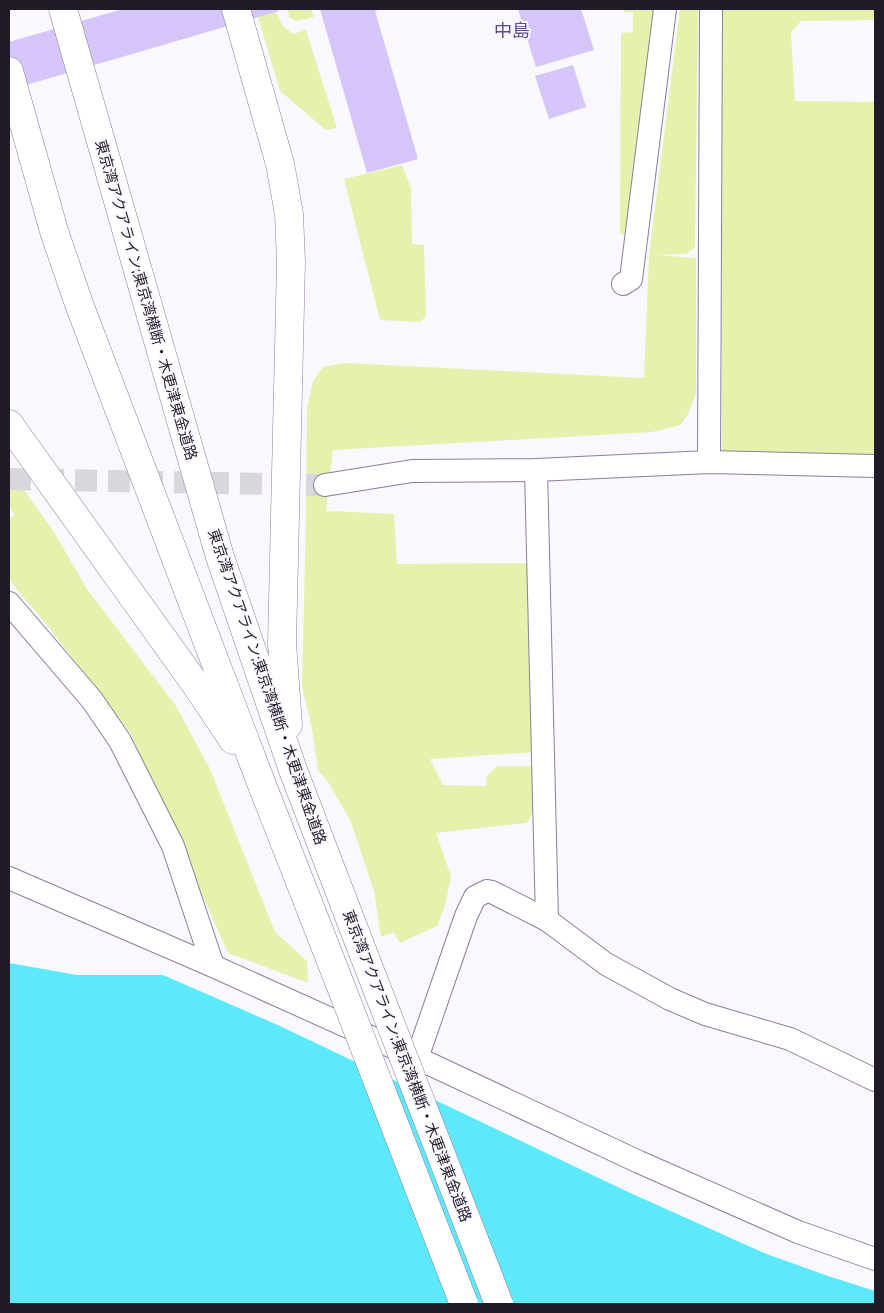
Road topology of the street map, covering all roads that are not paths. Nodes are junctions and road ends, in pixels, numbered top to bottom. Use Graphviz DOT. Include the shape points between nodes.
graph roads {
  1 [pos="63,9"];
  2 [pos="236,9"];
  3 [pos="665,9"];
  4 [pos="711,9"];
  5 [pos="9,71"];
  6 [pos="623,284"];
  7 [pos="9,424"];
  8 [pos="709,462"];
  9 [pos="875,466"];
  10 [pos="536,470"];
  11 [pos="326,486"];
  12 [pos="9,603"];
  13 [pos="293,770"];
  14 [pos="262,786"];
  15 [pos="9,878"];
  16 [pos="547,920"];
  17 [pos="212,966"];
  18 [pos="417,1058"];
  19 [pos="875,1080"];
  20 [pos="875,1258"];
  21 [pos="464,1304"];
  22 [pos="499,1304"];
  1 -- 13 [label="highway, 東京湾アクアライン;東京湾横断・木更津東金道路" via="220,557"];
  2 -- 13 [label="highway" via="280,164 289,214 282,644"];
  3 -- 6 [label="street" via="631,279"];
  4 -- 8 [label="street"];
  5 -- 14 [label="highway" via="54,230 79,304"];
  7 -- 14 [label="highway" via="194,682"];
  8 -- 9 [label="street"];
  8 -- 10 [label="street"];
  10 -- 11 [label="street" via="412,470"];
  10 -- 16 [label="street"];
  12 -- 17 [label="street" via="92,700 120,741 173,846"];
  13 -- 22 [label="highway, 東京湾アクアライン;東京湾横断・木更津東金道路, bridge"];
  14 -- 21 [label="highway, bridge"];
  15 -- 17 [label="street"];
  16 -- 18 [label="street" via="492,892 475,897"];
  16 -- 19 [label="street" via="606,964 670,999 705,1014 790,1039"];
  17 -- 18 [label="street"];
  18 -- 20 [label="street" via="798,1232"];
}
